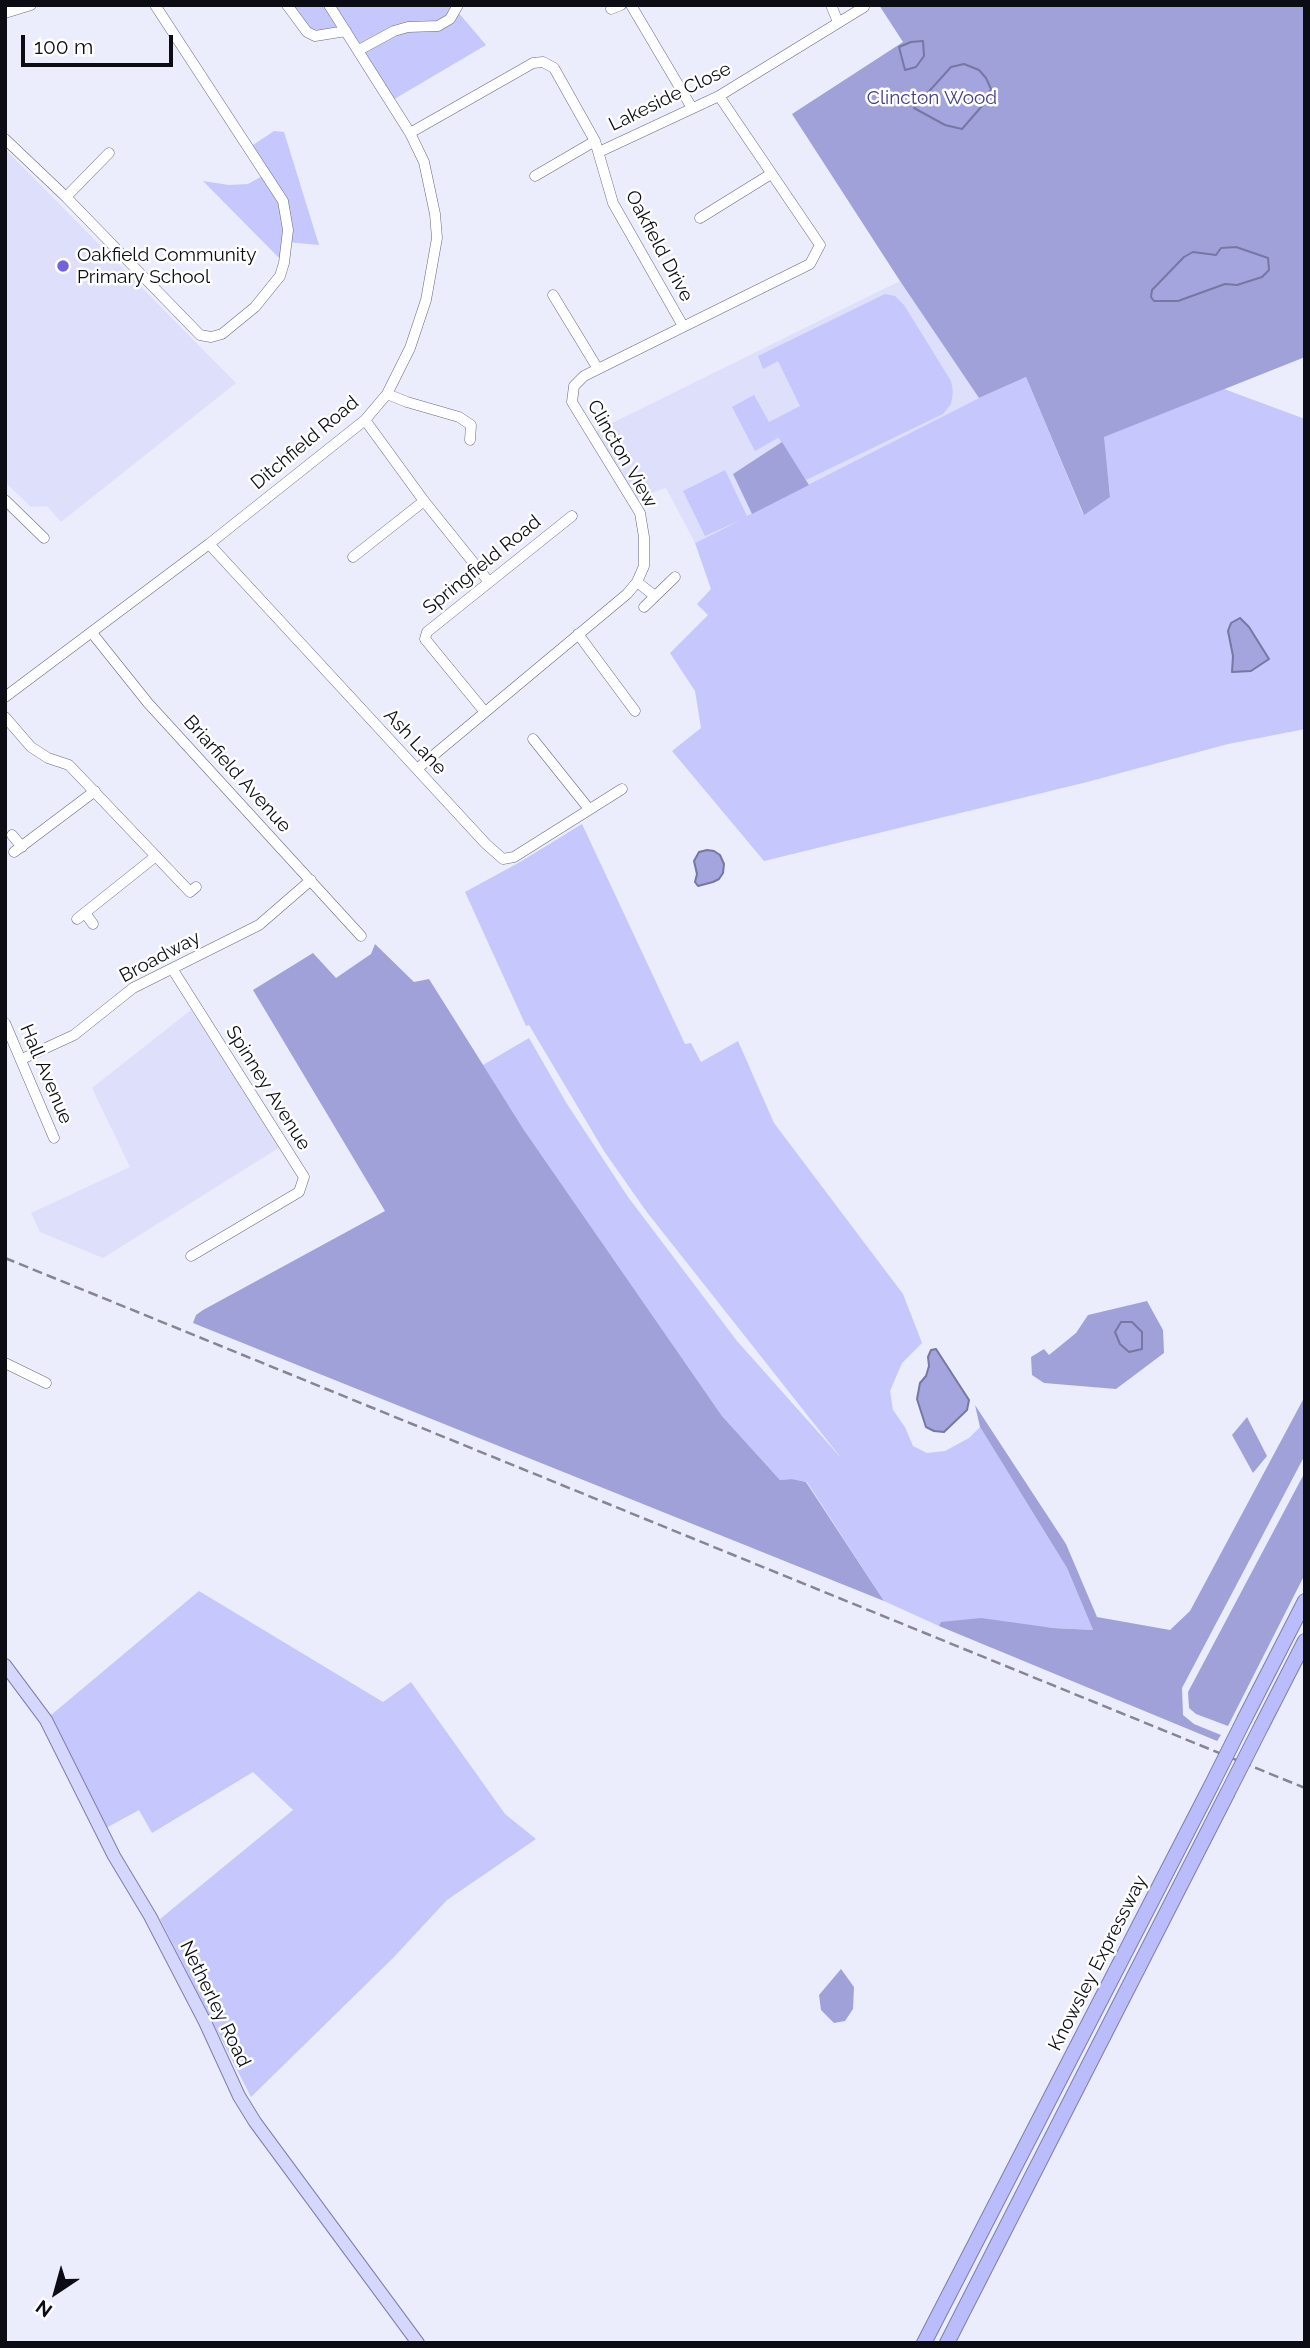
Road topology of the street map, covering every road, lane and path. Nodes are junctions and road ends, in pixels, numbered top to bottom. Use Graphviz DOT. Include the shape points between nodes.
graph roads {
  1 [pos="31,5"];
  2 [pos="155,5"];
  3 [pos="287,5"];
  4 [pos="329,5"];
  5 [pos="458,5"];
  6 [pos="631,5"];
  7 [pos="831,5"];
  8 [pos="864,7"];
  9 [pos="5,13"];
  10 [pos="838,22"];
  11 [pos="346,31"];
  12 [pos="359,50"];
  13 [pos="719,96"];
  14 [pos="692,108"];
  15 [pos="410,133"];
  16 [pos="5,139"];
  17 [pos="597,147"];
  18 [pos="109,153"];
  19 [pos="771,174"];
  20 [pos="535,176"];
  21 [pos="65,197"];
  22 [pos="700,218"];
  23 [pos="553,295"];
  24 [pos="683,326"];
  25 [pos="598,369"];
  26 [pos="387,394"];
  27 [pos="365,420"];
  28 [pos="470,439"];
  29 [pos="5,500"];
  30 [pos="424,502"];
  31 [pos="572,516"];
  32 [pos="44,538"];
  33 [pos="209,544"];
  34 [pos="353,557"];
  35 [pos="675,577"];
  36 [pos="489,582"];
  37 [pos="637,582"];
  38 [pos="655,596"];
  39 [pos="644,607"];
  40 [pos="92,633"];
  41 [pos="578,634"];
  42 [pos="5,697"];
  43 [pos="484,711"];
  44 [pos="635,711"];
  45 [pos="5,717"];
  46 [pos="533,739"];
  47 [pos="417,769"];
  48 [pos="622,789"];
  49 [pos="95,791"];
  50 [pos="589,810"];
  51 [pos="12,835"];
  52 [pos="156,856"];
  53 [pos="311,880"];
  54 [pos="196,887"];
  55 [pos="93,925"];
  56 [pos="361,936"];
  57 [pos="173,970"];
  58 [pos="5,1023"];
  59 [pos="22,1059"];
  60 [pos="54,1139"];
  61 [pos="191,1256"];
  62 [pos="5,1363"];
  63 [pos="46,1383"];
  64 [pos="1305,1601"];
  65 [pos="1305,1641"];
  66 [pos="5,1665"];
  67 [pos="418,2343"];
  68 [pos="925,2343"];
  69 [pos="947,2343"];
  1 -- 9 [label="street"];
  2 -- 21 [label="street" via="283,201 288,230 280,276 255,307 222,334 200,335"];
  3 -- 11 [label="street" via="315,36"];
  4 -- 11 [label="street, Ditchfield Road"];
  5 -- 12 [label="street" via="450,19 438,26 394,31"];
  6 -- 14 [label="street"];
  7 -- 10 [label="street"];
  8 -- 10 [label="street, Lakeside Close"];
  10 -- 13 [label="street, Lakeside Close"];
  11 -- 12 [label="street, Ditchfield Road"];
  12 -- 15 [label="street, Ditchfield Road"];
  13 -- 14 [label="street, Lakeside Close"];
  13 -- 19 [label="street, Clincton View"];
  14 -- 17 [label="street, Lakeside Close"];
  15 -- 17 [label="street, Oakfield Drive" via="533,63 543,62 554,68"];
  15 -- 26 [label="street, Ditchfield Road" via="424,162 437,238 426,300 410,348"];
  16 -- 21 [label="street"];
  17 -- 20 [label="street"];
  17 -- 24 [label="street, Oakfield Drive" via="613,203"];
  18 -- 21 [label="street"];
  19 -- 22 [label="street"];
  19 -- 24 [label="street, Clincton View" via="820,245 810,264"];
  23 -- 25 [label="street"];
  24 -- 25 [label="street, Clincton View"];
  25 -- 37 [label="street, Clincton View" via="574,386 572,402 639,513 644,566"];
  26 -- 27 [label="street, Ditchfield Road"];
  26 -- 28 [label="street" via="459,417 471,425"];
  27 -- 30 [label="street"];
  27 -- 33 [label="street, Ditchfield Road"];
  29 -- 32 [label="street"];
  30 -- 34 [label="street"];
  30 -- 36 [label="street"];
  31 -- 36 [label="street, Springfield Road"];
  33 -- 40 [label="street, Ditchfield Road"];
  33 -- 47 [label="street, Ash Lane"];
  35 -- 38 [label="street"];
  36 -- 43 [label="street, Springfield Road" via="427,632 425,639"];
  37 -- 38 [label="street"];
  37 -- 41 [label="street"];
  38 -- 39 [label="street"];
  40 -- 42 [label="street, Ditchfield Road"];
  40 -- 53 [label="street, Briarfield Avenue" via="148,703"];
  41 -- 43 [label="street"];
  41 -- 44 [label="street"];
  43 -- 47 [label="street"];
  45 -- 49 [label="street" via="31,747 68,765"];
  46 -- 50 [label="street"];
  47 -- 50 [label="street, Ash Lane" via="503,859 514,857"];
  48 -- 50 [label="street, Ash Lane"];
  49 -- 51 [label="street" via="18,850"];
  49 -- 52 [label="street"];
  52 -- 54 [label="street" via="190,892"];
  52 -- 55 [label="street" via="81,916"];
  53 -- 56 [label="street, Briarfield Avenue"];
  53 -- 57 [label="street, Broadway" via="259,925"];
  57 -- 59 [label="street, Broadway" via="133,988 74,1035"];
  57 -- 61 [label="street, Spinney Avenue" via="304,1178 299,1192"];
  58 -- 59 [label="street, Hall Avenue"];
  59 -- 60 [label="street, Hall Avenue"];
  62 -- 63 [label="street"];
  64 -- 68 [label="highway, Knowsley Expressway, bridge"];
  65 -- 69 [label="highway, Knowsley Expressway, bridge"];
  66 -- 67 [label="main road, Netherley Road" via="46,1720 254,2122"];
}
